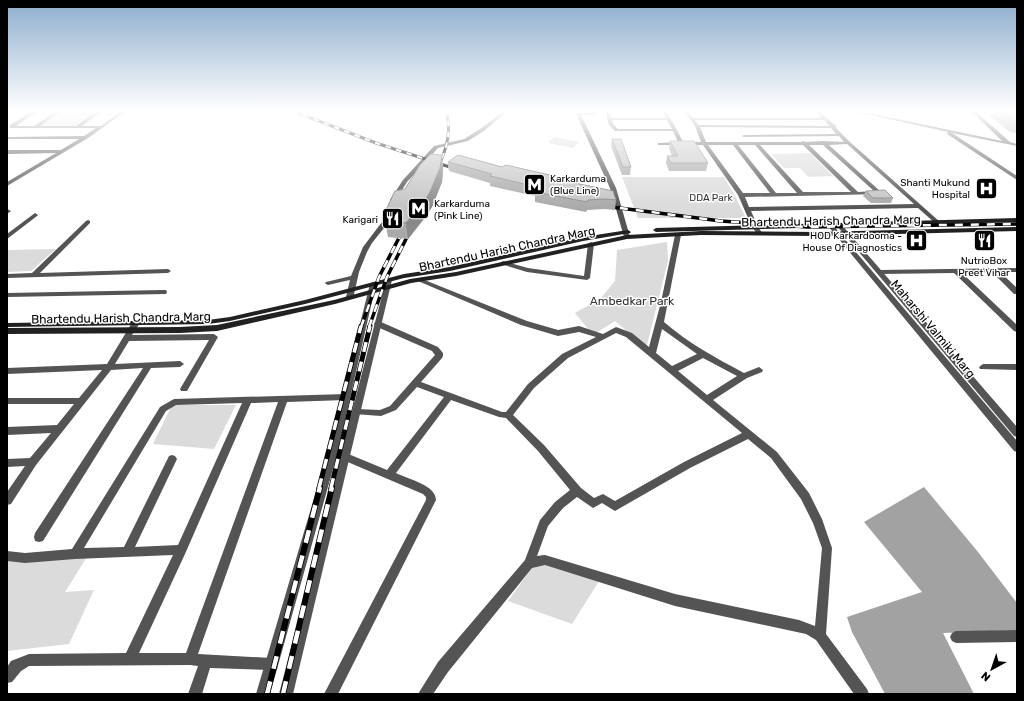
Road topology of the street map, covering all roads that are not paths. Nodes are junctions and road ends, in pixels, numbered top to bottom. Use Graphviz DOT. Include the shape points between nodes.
graph roads {
  1 [pos="704,143"];
  2 [pos="734,143"];
  3 [pos="756,143"];
  4 [pos="75,144"];
  5 [pos="450,144"];
  6 [pos="592,144"];
  7 [pos="660,144"];
  8 [pos="681,144"];
  9 [pos="688,144"];
  10 [pos="805,144"];
  11 [pos="825,144"];
  12 [pos="849,144"];
  13 [pos="966,144"];
  14 [pos="1009,144"];
  15 [pos="1017,145"];
  16 [pos="63,151"];
  17 [pos="7,152"];
  18 [pos="1017,178"];
  19 [pos="7,184"];
  20 [pos="856,193"];
  21 [pos="774,194"];
  22 [pos="801,194"];
  23 [pos="742,195"];
  24 [pos="920,206"];
  25 [pos="748,209"];
  26 [pos="35,215"];
  27 [pos="1017,220"];
  28 [pos="88,222"];
  29 [pos="937,222"];
  30 [pos="830,225"];
  31 [pos="839,225"];
  32 [pos="755,227"];
  33 [pos="1017,229"];
  34 [pos="760,234"];
  35 [pos="836,234"];
  36 [pos="846,234"];
  37 [pos="626,235"];
  38 [pos="678,235"];
  39 [pos="7,237"];
  40 [pos="591,244"];
  41 [pos="503,263"];
  42 [pos="993,270"];
  43 [pos="1017,270"];
  44 [pos="168,271"];
  45 [pos="956,271"];
  46 [pos="880,272"];
  47 [pos="34,275"];
  48 [pos="7,276"];
  49 [pos="354,277"];
  50 [pos="420,280"];
  51 [pos="328,283"];
  52 [pos="388,284"];
  53 [pos="373,288"];
  54 [pos="163,292"];
  55 [pos="1017,292"];
  56 [pos="350,294"];
  57 [pos="7,295"];
  58 [pos="660,323"];
  59 [pos="378,324"];
  60 [pos="7,325"];
  61 [pos="1017,329"];
  62 [pos="131,330"];
  63 [pos="7,331"];
  64 [pos="602,336"];
  65 [pos="652,352"];
  66 [pos="704,354"];
  67 [pos="180,364"];
  68 [pos="149,365"];
  69 [pos="109,367"];
  70 [pos="983,367"];
  71 [pos="1017,367"];
  72 [pos="672,370"];
  73 [pos="759,370"];
  74 [pos="7,371"];
  75 [pos="744,376"];
  76 [pos="416,383"];
  77 [pos="184,388"];
  78 [pos="450,395"];
  79 [pos="346,397"];
  80 [pos="284,398"];
  81 [pos="248,399"];
  82 [pos="708,400"];
  83 [pos="7,401"];
  84 [pos="82,401"];
  85 [pos="357,412"];
  86 [pos="508,415"];
  87 [pos="59,429"];
  88 [pos="7,431"];
  89 [pos="1017,433"];
  90 [pos="749,434"];
  91 [pos="1017,448"];
  92 [pos="346,457"];
  93 [pos="172,459"];
  94 [pos="33,462"];
  95 [pos="7,463"];
  96 [pos="389,474"];
  97 [pos="577,490"];
  98 [pos="7,501"];
  99 [pos="39,537"];
  100 [pos="181,550"];
  101 [pos="127,552"];
  102 [pos="75,554"];
  103 [pos="7,556"];
  104 [pos="529,563"];
  105 [pos="820,636"];
  106 [pos="1017,636"];
  107 [pos="956,637"];
  108 [pos="190,658"];
  109 [pos="130,659"];
  110 [pos="206,661"];
  111 [pos="272,664"];
  112 [pos="7,677"];
  113 [pos="195,694"];
  114 [pos="263,694"];
  115 [pos="286,694"];
  116 [pos="331,694"];
  117 [pos="425,694"];
  118 [pos="862,694"];
  1 -- 23 [label="street"];
  2 -- 21 [label="street"];
  3 -- 22 [label="street"];
  4 -- 16 [label="street"];
  5 -- 49 [label="street" via="436,147 405,181 395,196 383,227 366,246"];
  6 -- 37 [label="street" via="613,188"];
  7 -- 8 [label="street"];
  8 -- 9 [label="street"];
  10 -- 20 [label="street"];
  11 -- 20 [label="street" via="879,192"];
  12 -- 24 [label="street"];
  13 -- 18 [label="street"];
  14 -- 15 [label="street"];
  16 -- 17 [label="street"];
  16 -- 19 [label="street"];
  20 -- 22 [label="street"];
  21 -- 22 [label="street"];
  21 -- 23 [label="street"];
  23 -- 25 [label="street"];
  24 -- 25 [label="street"];
  24 -- 29 [label="street"];
  25 -- 32 [label="street"];
  26 -- 39 [label="street"];
  27 -- 29 [label="main road, Bhartendu Harish Chandra Marg"];
  28 -- 47 [label="street"];
  29 -- 31 [label="main road, Bhartendu Harish Chandra Marg"];
  30 -- 31 [label="main road, Bhartendu Harish Chandra Marg"];
  30 -- 32 [label="main road, Bhartendu Harish Chandra Marg"];
  30 -- 35 [label="street, Maharshi Valmiki Marg"];
  31 -- 36 [label="street, Maharshi Valmiki Marg"];
  32 -- 34 [label="street"];
  32 -- 37 [label="main road, Bhartendu Harish Chandra Marg" via="681,229"];
  33 -- 36 [label="main road, Bhartendu Harish Chandra Marg"];
  34 -- 35 [label="main road, Bhartendu Harish Chandra Marg"];
  34 -- 38 [label="main road, Bhartendu Harish Chandra Marg"];
  35 -- 36 [label="main road, Bhartendu Harish Chandra Marg"];
  35 -- 91 [label="street, Maharshi Valmiki Marg"];
  36 -- 46 [label="street, Maharshi Valmiki Marg"];
  37 -- 38 [label="main road, Bhartendu Harish Chandra Marg"];
  37 -- 40 [label="main road, Bhartendu Harish Chandra Marg"];
  37 -- 52 [label="main road, Bhartendu Harish Chandra Marg" via="583,239"];
  38 -- 58 [label="street"];
  40 -- 41 [label="main road, Bhartendu Harish Chandra Marg"];
  40 -- 41 [label="street" via="588,278 527,270"];
  41 -- 50 [label="main road, Bhartendu Harish Chandra Marg"];
  42 -- 43 [label="street"];
  42 -- 45 [label="street"];
  42 -- 55 [label="street"];
  44 -- 47 [label="street"];
  45 -- 46 [label="street"];
  45 -- 61 [label="street"];
  46 -- 89 [label="street, Maharshi Valmiki Marg"];
  47 -- 48 [label="street"];
  49 -- 51 [label="street"];
  49 -- 56 [label="street"];
  50 -- 52 [label="main road, Bhartendu Harish Chandra Marg"];
  50 -- 64 [label="street" via="518,321 558,333 579,329"];
  52 -- 53 [label="main road, Bhartendu Harish Chandra Marg"];
  52 -- 59 [label="street"];
  53 -- 56 [label="main road, Bhartendu Harish Chandra Marg"];
  53 -- 79 [label="street"];
  54 -- 57 [label="street"];
  56 -- 62 [label="main road, Bhartendu Harish Chandra Marg" via="230,319"];
  58 -- 65 [label="street"];
  58 -- 66 [label="street" via="678,339"];
  59 -- 76 [label="street" via="439,353"];
  59 -- 85 [label="street"];
  60 -- 62 [label="main road, Bhartendu Harish Chandra Marg"];
  62 -- 63 [label="main road, Bhartendu Harish Chandra Marg"];
  62 -- 69 [label="street"];
  62 -- 77 [label="street" via="214,337"];
  64 -- 65 [label="street" via="616,330 623,331"];
  64 -- 86 [label="street" via="565,356 531,386"];
  65 -- 72 [label="street"];
  66 -- 72 [label="street"];
  66 -- 75 [label="street"];
  67 -- 68 [label="street"];
  68 -- 69 [label="street"];
  68 -- 99 [label="street"];
  69 -- 74 [label="street"];
  69 -- 84 [label="street"];
  70 -- 71 [label="street"];
  72 -- 82 [label="street"];
  73 -- 75 [label="street"];
  75 -- 82 [label="street"];
  76 -- 78 [label="street"];
  76 -- 85 [label="street" via="394,408 388,411"];
  78 -- 86 [label="street"];
  78 -- 96 [label="street"];
  79 -- 80 [label="street"];
  79 -- 111 [label="street"];
  80 -- 81 [label="street"];
  80 -- 108 [label="street"];
  81 -- 100 [label="street"];
  81 -- 102 [label="street" via="174,402 163,409"];
  82 -- 90 [label="street"];
  83 -- 84 [label="street"];
  84 -- 87 [label="street"];
  85 -- 92 [label="street"];
  86 -- 97 [label="street"];
  87 -- 88 [label="street"];
  87 -- 94 [label="street"];
  90 -- 97 [label="street" via="687,465 615,506 603,498 593,503"];
  90 -- 105 [label="street" via="774,455 805,496 818,522 827,548"];
  92 -- 96 [label="street"];
  92 -- 115 [label="street"];
  93 -- 101 [label="street"];
  94 -- 95 [label="street"];
  94 -- 98 [label="street"];
  96 -- 116 [label="street" via="427,491 431,500"];
  97 -- 104 [label="street" via="559,505 544,523"];
  100 -- 101 [label="street"];
  100 -- 109 [label="street"];
  101 -- 102 [label="street"];
  102 -- 103 [label="street" via="25,558"];
  104 -- 105 [label="street" via="538,560 552,562 675,600 799,626"];
  104 -- 117 [label="street" via="443,667"];
  105 -- 118 [label="street"];
  106 -- 107 [label="street"];
  108 -- 109 [label="street"];
  108 -- 110 [label="street"];
  109 -- 112 [label="street" via="29,660 16,666"];
  110 -- 111 [label="street"];
  110 -- 113 [label="street"];
  111 -- 114 [label="street"];
}
